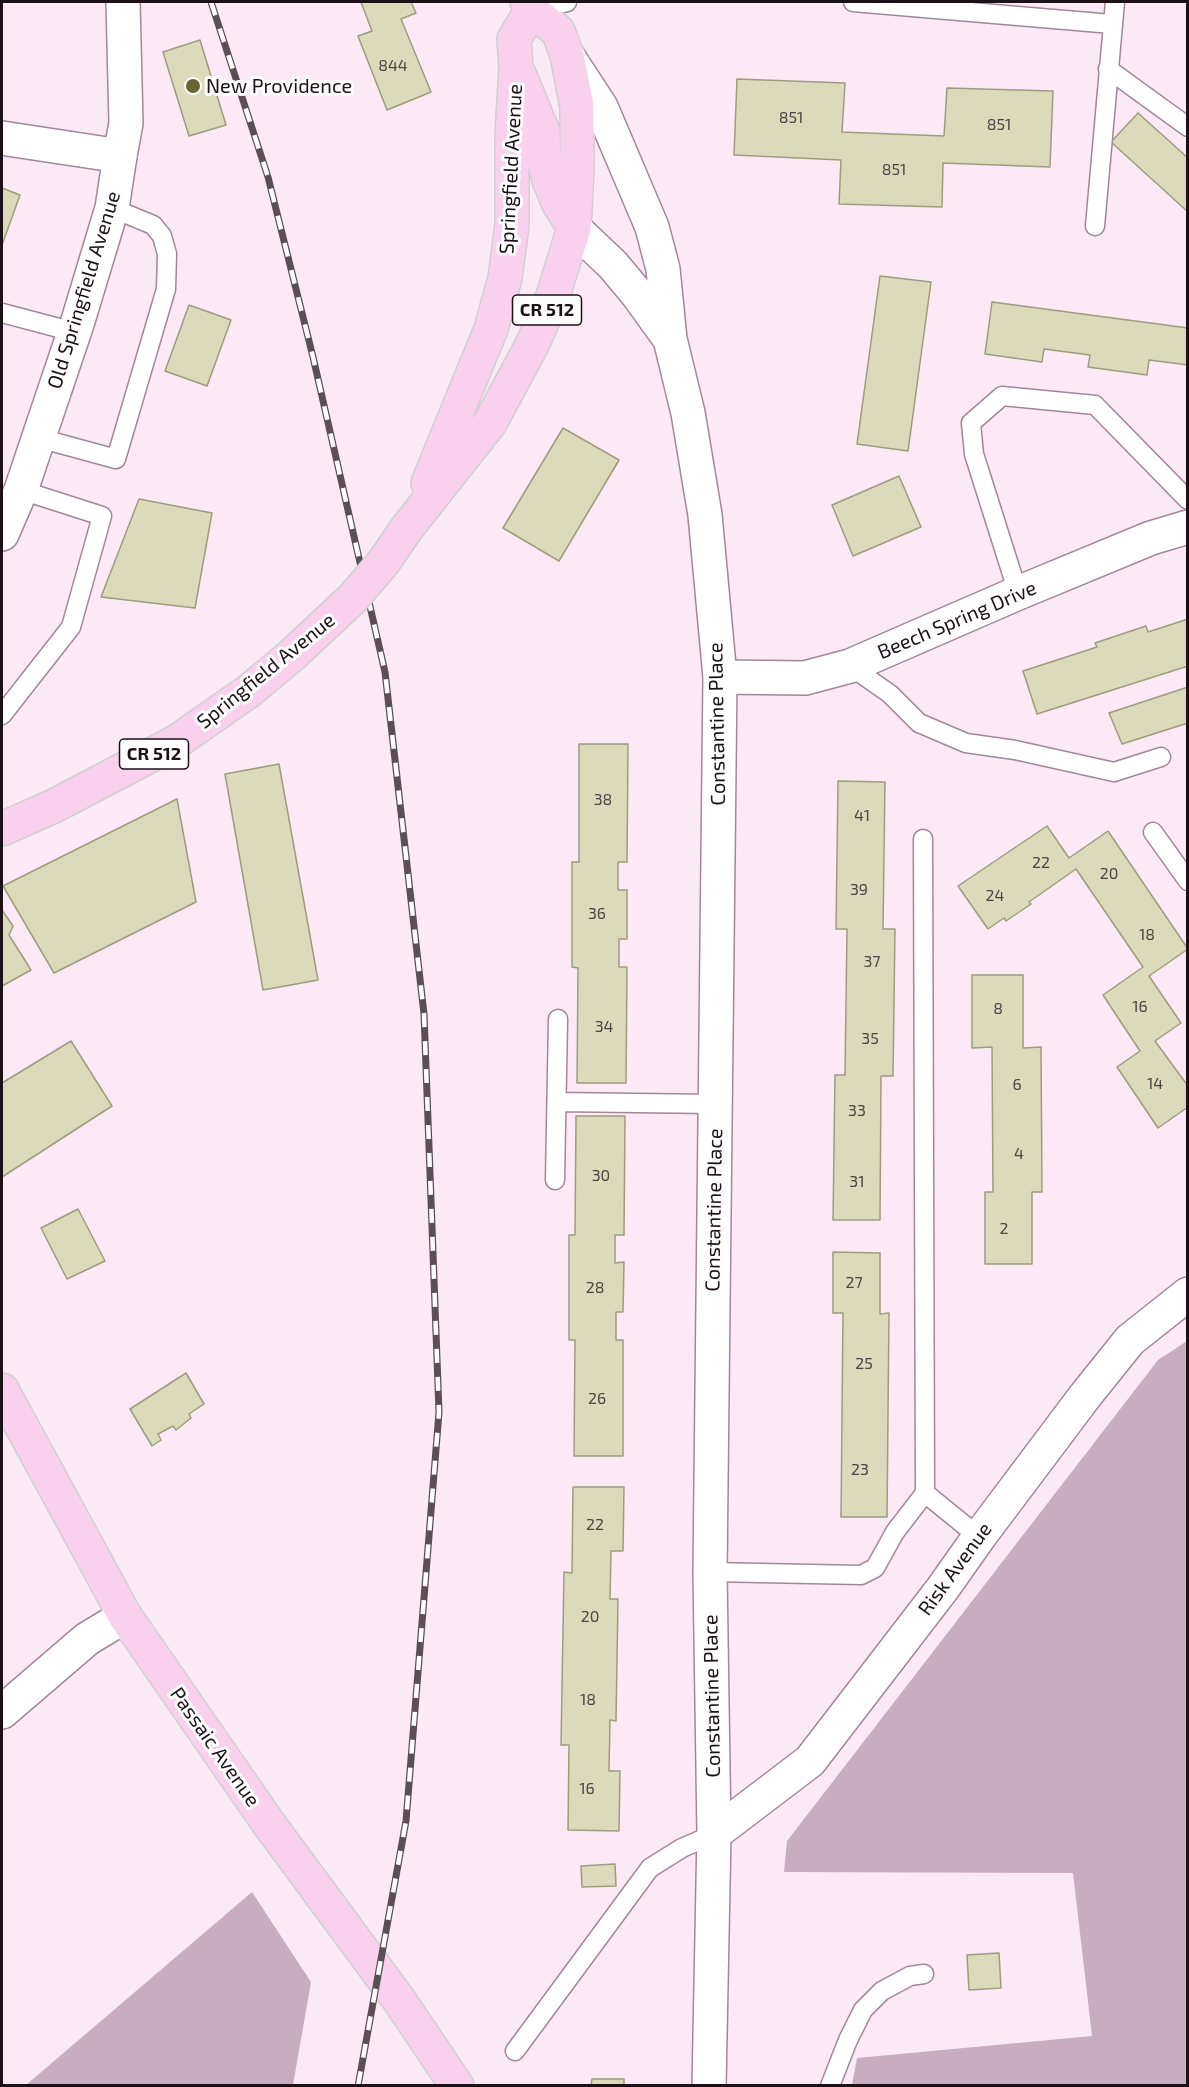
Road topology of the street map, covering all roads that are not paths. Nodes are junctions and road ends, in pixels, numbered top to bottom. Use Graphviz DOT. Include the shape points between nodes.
graph roads {
  1 [pos="123,2"];
  2 [pos="567,2"];
  3 [pos="853,2"];
  4 [pos="1115,2"];
  5 [pos="529,6"];
  6 [pos="1112,24"];
  7 [pos="567,56"];
  8 [pos="516,67"];
  9 [pos="1108,69"];
  10 [pos="1188,127"];
  11 [pos="2,138"];
  12 [pos="120,156"];
  13 [pos="112,208"];
  14 [pos="1095,226"];
  15 [pos="574,228"];
  16 [pos="2,313"];
  17 [pos="74,332"];
  18 [pos="670,339"];
  19 [pos="39,438"];
  20 [pos="21,490"];
  21 [pos="1188,500"];
  22 [pos="1188,527"];
  23 [pos="407,528"];
  24 [pos="2,534"];
  25 [pos="1018,593"];
  26 [pos="850,666"];
  27 [pos="720,677"];
  28 [pos="2,715"];
  29 [pos="1161,758"];
  30 [pos="2,829"];
  31 [pos="1153,832"];
  32 [pos="923,839"];
  33 [pos="1188,881"];
  34 [pos="558,1019"];
  35 [pos="557,1102"];
  36 [pos="715,1104"];
  37 [pos="555,1180"];
  38 [pos="1188,1294"];
  39 [pos="2,1390"];
  40 [pos="925,1493"];
  41 [pos="978,1537"];
  42 [pos="710,1572"];
  43 [pos="125,1616"];
  44 [pos="2,1712"];
  45 [pos="714,1834"];
  46 [pos="924,1974"];
  47 [pos="515,2051"];
  48 [pos="457,2085"];
  49 [pos="709,2085"];
  50 [pos="832,2085"];
  1 -- 12 [label="street, Old Springfield Avenue" via="126,123"];
  2 -- 5 [label="lane"];
  3 -- 6 [label="lane"];
  4 -- 6 [label="lane"];
  5 -- 7 [label="main road, Springfield Avenue / CR 512" via="558,31"];
  5 -- 8 [label="main road, Springfield Avenue / CR 512" via="514,39"];
  6 -- 9 [label="lane"];
  7 -- 15 [label="main road, Springfield Avenue / CR 512" via="577,107"];
  7 -- 18 [label="street, Constantine Place" via="601,107 652,227 663,269"];
  8 -- 15 [label="main road" via="543,132 549,180"];
  8 -- 23 [label="main road, Springfield Avenue / CR 512" via="512,225 505,278 491,329 438,463"];
  9 -- 10 [label="lane"];
  9 -- 14 [label="lane"];
  11 -- 12 [label="street"];
  12 -- 13 [label="street, Old Springfield Avenue"];
  13 -- 17 [label="street, Old Springfield Avenue"];
  13 -- 19 [label="lane" via="153,225 162,236 167,254 166,289 116,459"];
  15 -- 18 [label="street, Constantine Place" via="613,265"];
  15 -- 23 [label="main road, Springfield Avenue / CR 512" via="533,343 490,423"];
  16 -- 17 [label="lane"];
  17 -- 19 [label="street, Old Springfield Avenue"];
  18 -- 27 [label="street, Constantine Place" via="688,413 705,515"];
  19 -- 20 [label="street, Old Springfield Avenue"];
  20 -- 24 [label="street, Old Springfield Avenue"];
  20 -- 28 [label="lane" via="102,516 72,627"];
  21 -- 25 [label="lane" via="1095,405 1002,396 971,423 974,454"];
  22 -- 25 [label="street, Beech Spring Drive" via="1151,538"];
  23 -- 30 [label="main road, Springfield Avenue / CR 512, bridge" via="352,598 249,691 176,742"];
  25 -- 26 [label="street, Beech Spring Drive"];
  26 -- 27 [label="street, Beech Spring Drive" via="805,678"];
  26 -- 29 [label="lane" via="890,694 919,723 966,743 1114,772"];
  27 -- 36 [label="street, Constantine Place"];
  31 -- 33 [label="lane"];
  32 -- 40 [label="lane"];
  34 -- 35 [label="lane"];
  35 -- 36 [label="lane"];
  35 -- 37 [label="lane"];
  36 -- 42 [label="street, Constantine Place"];
  38 -- 41 [label="street, Risk Avenue" via="1130,1340"];
  39 -- 43 [label="main road, Passaic Avenue"];
  40 -- 41 [label="lane"];
  40 -- 42 [label="lane" via="895,1533 876,1568 861,1575"];
  41 -- 45 [label="street, Risk Avenue" via="810,1761"];
  42 -- 45 [label="street, Constantine Place"];
  43 -- 44 [label="street" via="87,1639"];
  43 -- 48 [label="main road, Passaic Avenue"];
  45 -- 47 [label="lane" via="650,1868"];
  45 -- 49 [label="street, Constantine Place"];
  46 -- 50 [label="lane" via="910,1976 882,1991 864,2010"];
}
